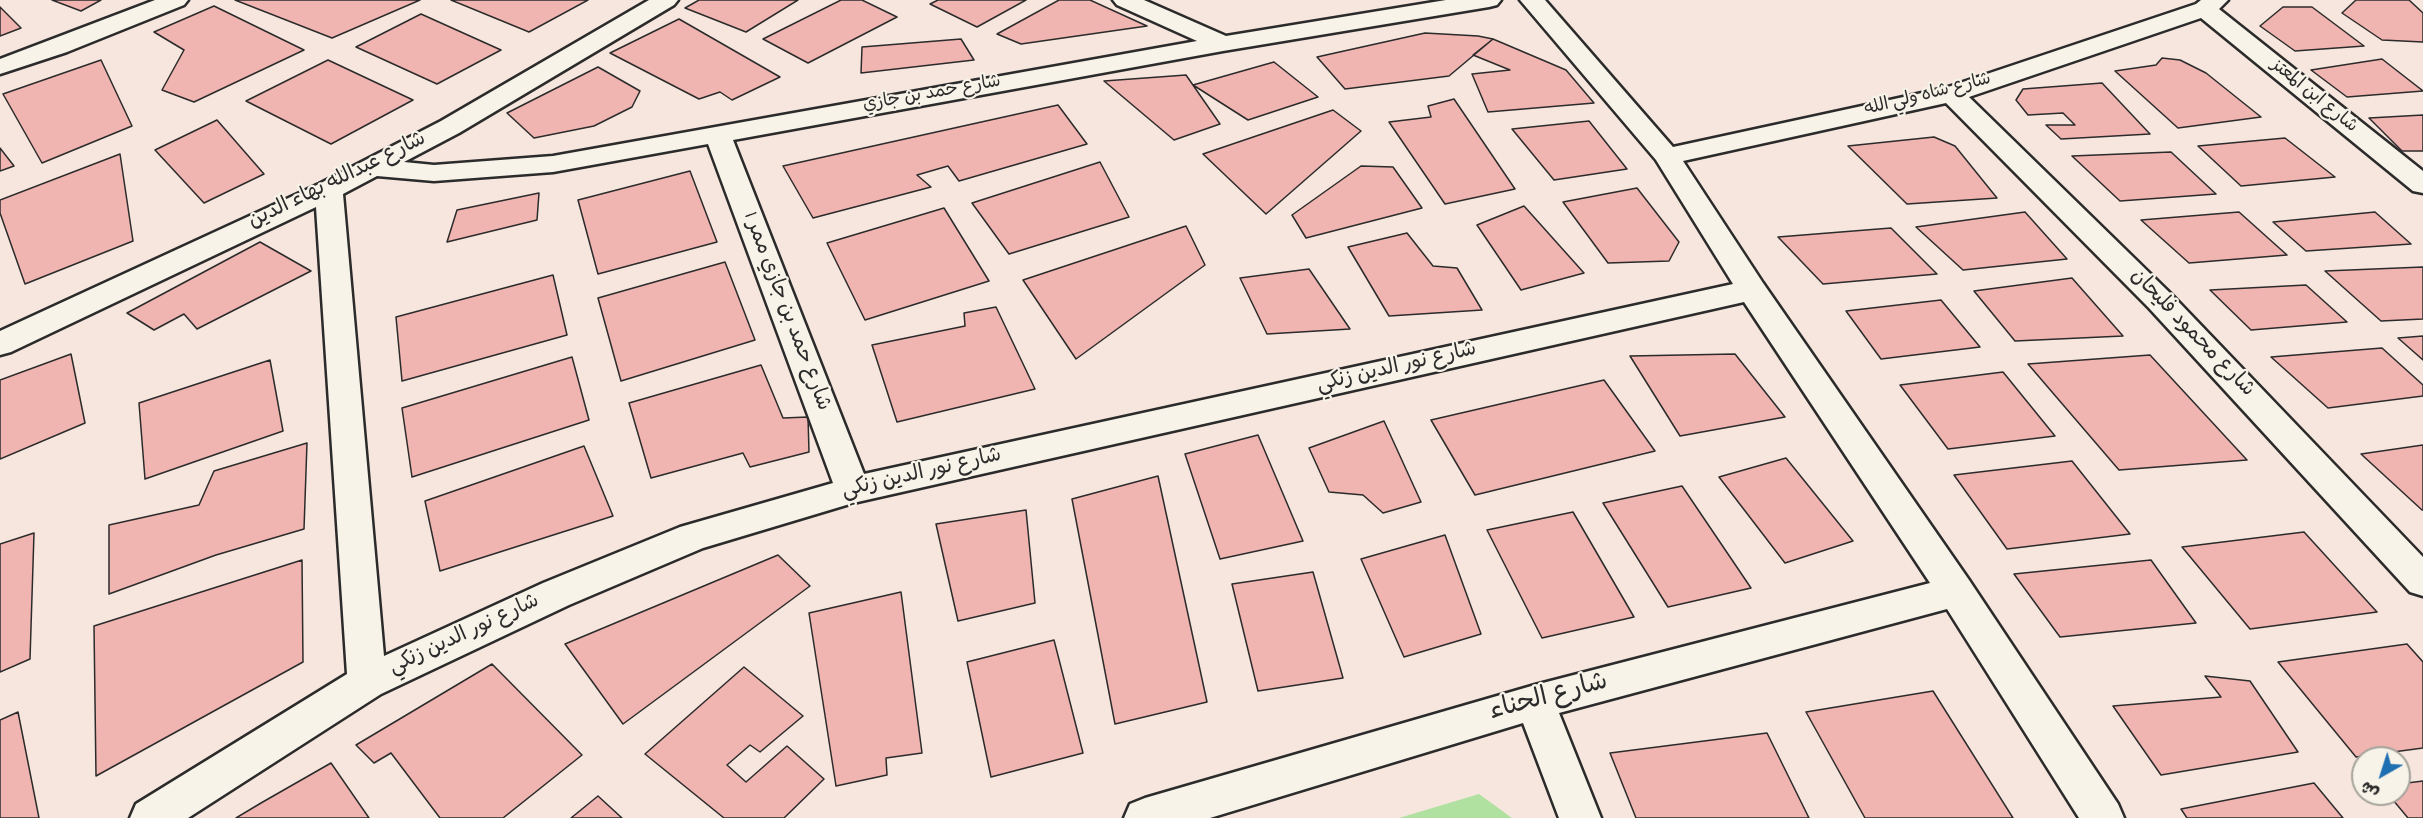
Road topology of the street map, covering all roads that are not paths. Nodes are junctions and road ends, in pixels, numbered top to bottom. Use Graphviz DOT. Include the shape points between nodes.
graph roads {
  1 [pos="176,0"];
  2 [pos="666,0"];
  3 [pos="1125,0"];
  4 [pos="1489,0"];
  5 [pos="1532,0"];
  6 [pos="2210,4"];
  7 [pos="1223,44"];
  8 [pos="0,67"];
  9 [pos="1952,94"];
  10 [pos="717,134"];
  11 [pos="1667,156"];
  12 [pos="373,167"];
  13 [pos="2423,185"];
  14 [pos="329,190"];
  15 [pos="1752,290"];
  16 [pos="0,344"];
  17 [pos="853,490"];
  18 [pos="2423,581"];
  19 [pos="1956,591"];
  20 [pos="367,682"];
  21 [pos="1535,702"];
  22 [pos="151,818"];
  23 [pos="1144,818"];
  24 [pos="1580,818"];
  25 [pos="2103,818"];
  1 -- 8 [label="street"];
  2 -- 12 [label="street, شارع عبدالله بهاء الدين" via="450,127"];
  3 -- 7 [label="street"];
  4 -- 7 [label="street, شارع حمد بن جازي"];
  5 -- 11 [label="street"];
  6 -- 9 [label="street, شارع شاه ولي الله"];
  6 -- 13 [label="street, شارع ابن المعتز"];
  7 -- 10 [label="street, شارع حمد بن جازي"];
  9 -- 11 [label="street, شارع شاه ولي الله"];
  9 -- 18 [label="street, شارع محمود فليحان" via="2160,301"];
  10 -- 12 [label="street, شارع حمد بن جازي" via="512,168 434,173"];
  10 -- 17 [label="street, شارع حمد بن جازي ممر 1"];
  11 -- 15 [label="street"];
  12 -- 14 [label="street, شارع عبدالله بهاء الدين"];
  14 -- 16 [label="street, شارع عبدالله بهاء الدين"];
  14 -- 20 [label="street"];
  15 -- 17 [label="street, شارع نور الدين زنكي"];
  15 -- 19 [label="street"];
  17 -- 20 [label="street, شارع نور الدين زنكي" via="693,537 556,594"];
  19 -- 21 [label="street, شارع الحناء"];
  19 -- 25 [label="street"];
  20 -- 22 [label="street, شارع نور الدين زنكي"];
  21 -- 23 [label="street, شارع الحناء"];
  21 -- 24 [label="street"];
}
